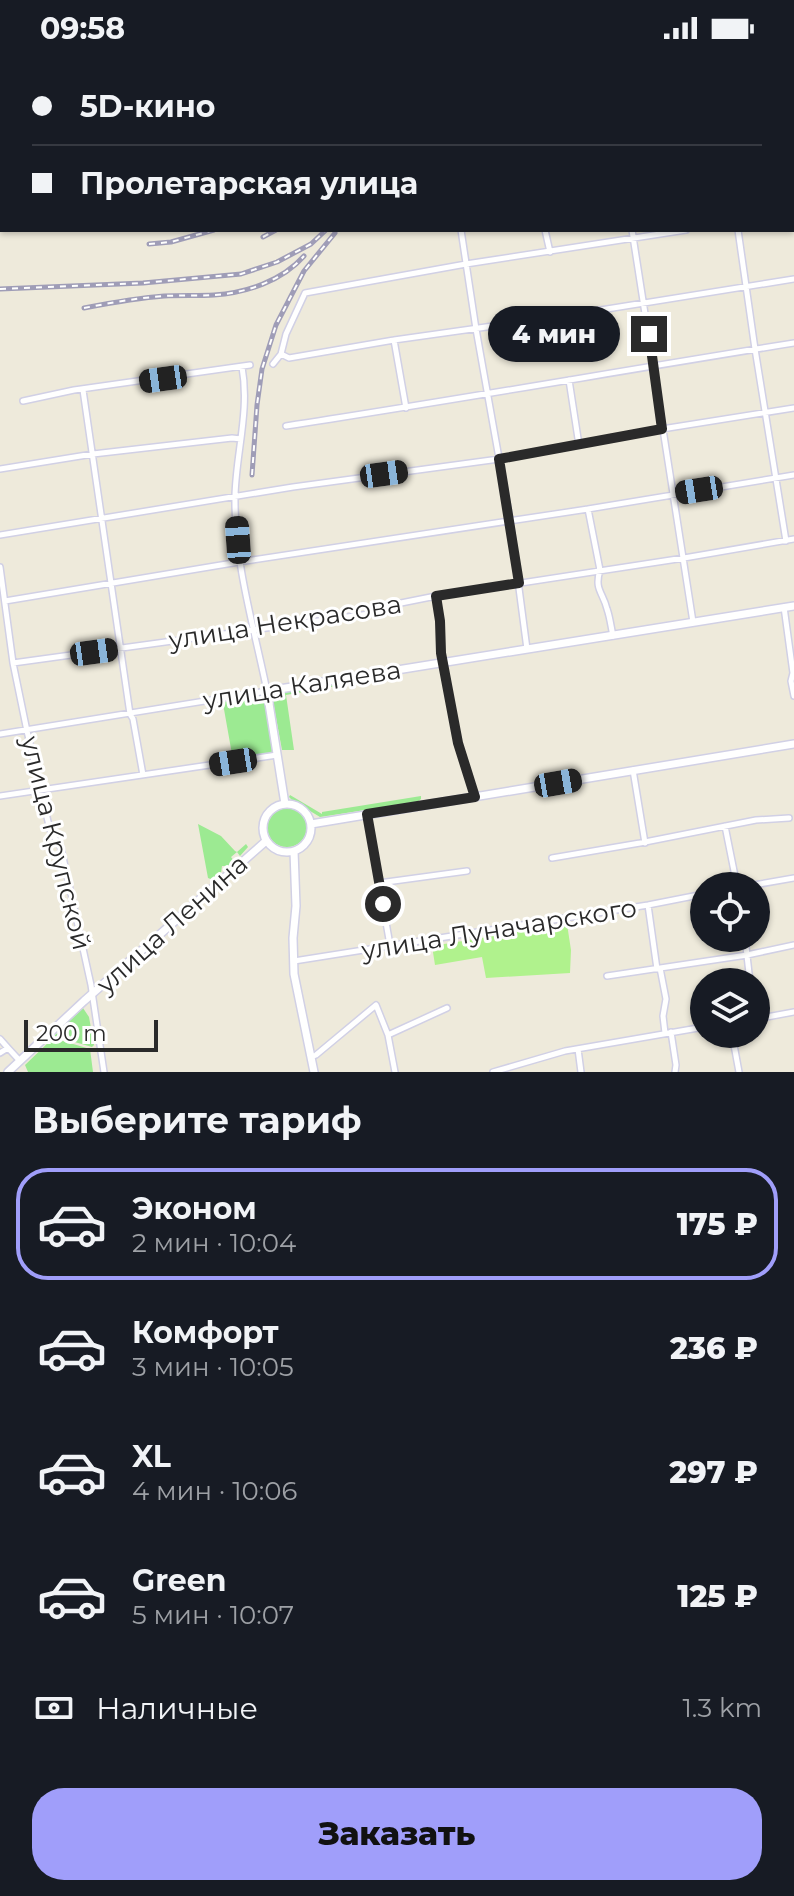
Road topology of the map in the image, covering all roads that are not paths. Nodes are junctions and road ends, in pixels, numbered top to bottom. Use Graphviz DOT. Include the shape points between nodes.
graph roads {
  1 [pos="461,232"];
  2 [pos="545,232"];
  3 [pos="632,232"];
  4 [pos="673,232"];
  5 [pos="738,232"];
  6 [pos="634,238"];
  7 [pos="550,252"];
  8 [pos="466,264"];
  9 [pos="794,279"];
  10 [pos="746,287"];
  11 [pos="644,302"];
  12 [pos="476,329"];
  13 [pos="394,340"];
  14 [pos="794,343"];
  15 [pos="755,349"];
  16 [pos="281,354"];
  17 [pos="273,364"];
  18 [pos="250,365"];
  19 [pos="654,365"];
  20 [pos="242,367"];
  21 [pos="569,380"];
  22 [pos="83,390"];
  23 [pos="488,393"];
  24 [pos="23,401"];
  25 [pos="406,408"];
  26 [pos="794,408"];
  27 [pos="766,412"];
  28 [pos="286,426"];
  29 [pos="662,429"];
  30 [pos="241,439"];
  31 [pos="579,445"];
  32 [pos="93,454"];
  33 [pos="499,459"];
  34 [pos="0,469"];
  35 [pos="794,475"];
  36 [pos="777,477"];
  37 [pos="674,494"];
  38 [pos="235,496"];
  39 [pos="588,509"];
  40 [pos="102,518"];
  41 [pos="510,520"];
  42 [pos="0,535"];
  43 [pos="794,539"];
  44 [pos="786,541"];
  45 [pos="684,558"];
  46 [pos="239,562"];
  47 [pos="0,567"];
  48 [pos="600,570"];
  49 [pos="110,583"];
  50 [pos="519,583"];
  51 [pos="436,596"];
  52 [pos="5,601"];
  53 [pos="794,606"];
  54 [pos="784,607"];
  55 [pos="693,622"];
  56 [pos="255,629"];
  57 [pos="613,636"];
  58 [pos="121,648"];
  59 [pos="527,649"];
  60 [pos="13,663"];
  61 [pos="443,663"];
  62 [pos="267,691"];
  63 [pos="794,696"];
  64 [pos="130,714"];
  65 [pos="27,731"];
  66 [pos="0,734"];
  67 [pos="794,744"];
  68 [pos="277,755"];
  69 [pos="633,770"];
  70 [pos="143,775"];
  71 [pos="42,791"];
  72 [pos="0,796"];
  73 [pos="475,797"];
  74 [pos="285,804"];
  75 [pos="364,815"];
  76 [pos="789,818"];
  77 [pos="311,824"];
  78 [pos="725,826"];
  79 [pos="266,841"];
  80 [pos="645,843"];
  81 [pos="294,851"];
  82 [pos="552,858"];
  83 [pos="467,871"];
  84 [pos="734,872"];
  85 [pos="794,878"];
  86 [pos="770,882"];
  87 [pos="379,883"];
  88 [pos="690,897"];
  89 [pos="648,905"];
  90 [pos="390,945"];
  91 [pos="794,945"];
  92 [pos="747,952"];
  93 [pos="747,955"];
  94 [pos="294,961"];
  95 [pos="748,968"];
  96 [pos="658,969"];
  97 [pos="607,976"];
  98 [pos="92,995"];
  99 [pos="447,1008"];
  100 [pos="794,1012"];
  101 [pos="770,1016"];
  102 [pos="690,1029"];
  103 [pos="668,1032"];
  104 [pos="388,1035"];
  105 [pos="0,1039"];
  106 [pos="8,1048"];
  107 [pos="735,1048"];
  108 [pos="578,1049"];
  109 [pos="0,1053"];
  110 [pos="311,1057"];
  111 [pos="20,1061"];
  112 [pos="523,1064"];
  113 [pos="8,1072"];
  114 [pos="104,1072"];
  115 [pos="314,1072"];
  116 [pos="395,1072"];
  117 [pos="495,1072"];
  118 [pos="524,1072"];
  119 [pos="581,1072"];
  120 [pos="675,1072"];
  121 [pos="739,1072"];
  1 -- 8 [label="street"];
  2 -- 7 [label="street"];
  3 -- 6 [label="street"];
  4 -- 6 [label="street"];
  5 -- 10 [label="street"];
  6 -- 7 [label="street"];
  6 -- 11 [label="street"];
  7 -- 8 [label="street"];
  8 -- 12 [label="street"];
  8 -- 16 [label="street" via="305,293"];
  9 -- 10 [label="street"];
  10 -- 11 [label="street"];
  10 -- 15 [label="street"];
  11 -- 12 [label="street"];
  11 -- 19 [label="street"];
  12 -- 13 [label="street"];
  12 -- 23 [label="street"];
  13 -- 16 [label="street" via="289,358"];
  13 -- 25 [label="street"];
  14 -- 15 [label="street"];
  15 -- 19 [label="street"];
  15 -- 27 [label="street"];
  16 -- 17 [label="street"];
  18 -- 20 [label="street"];
  19 -- 21 [label="street"];
  19 -- 29 [label="street"];
  20 -- 22 [label="street"];
  20 -- 30 [label="street"];
  21 -- 23 [label="street"];
  21 -- 31 [label="street"];
  22 -- 24 [label="street"];
  22 -- 32 [label="street"];
  23 -- 25 [label="street"];
  23 -- 33 [label="street"];
  25 -- 28 [label="street"];
  26 -- 27 [label="street"];
  27 -- 29 [label="street"];
  27 -- 36 [label="street"];
  29 -- 31 [label="street"];
  29 -- 37 [label="street"];
  30 -- 32 [label="street"];
  30 -- 38 [label="street"];
  31 -- 33 [label="street"];
  32 -- 34 [label="street"];
  32 -- 40 [label="street"];
  33 -- 38 [label="street"];
  33 -- 41 [label="street"];
  35 -- 36 [label="street"];
  36 -- 37 [label="street"];
  36 -- 44 [label="street"];
  37 -- 39 [label="street"];
  37 -- 45 [label="street"];
  38 -- 40 [label="street"];
  38 -- 46 [label="street"];
  39 -- 41 [label="street"];
  39 -- 48 [label="street"];
  40 -- 42 [label="street"];
  40 -- 49 [label="street"];
  41 -- 46 [label="street"];
  41 -- 50 [label="street"];
  43 -- 44 [label="street, улица Некрасова"];
  44 -- 45 [label="street, улица Некрасова"];
  45 -- 48 [label="street, улица Некрасова"];
  45 -- 55 [label="street"];
  46 -- 49 [label="street"];
  46 -- 56 [label="street"];
  47 -- 52 [label="street, улица Крупской"];
  48 -- 50 [label="street, улица Некрасова"];
  48 -- 57 [label="street" via="598,589"];
  49 -- 52 [label="street"];
  49 -- 58 [label="street"];
  50 -- 51 [label="street, улица Некрасова"];
  50 -- 59 [label="street"];
  51 -- 56 [label="street, улица Некрасова" via="369,614"];
  51 -- 61 [label="street"];
  52 -- 60 [label="street, улица Крупской"];
  53 -- 54 [label="street, улица Каляева"];
  54 -- 55 [label="street, улица Каляева"];
  54 -- 63 [label="street"];
  55 -- 57 [label="street, улица Каляева"];
  56 -- 58 [label="street, улица Некрасова"];
  56 -- 62 [label="street"];
  57 -- 59 [label="street, улица Каляева"];
  58 -- 60 [label="street, улица Некрасова"];
  58 -- 64 [label="street"];
  59 -- 61 [label="street, улица Каляева"];
  60 -- 65 [label="street, улица Крупской"];
  61 -- 62 [label="street, улица Каляева"];
  61 -- 73 [label="street"];
  62 -- 64 [label="street, улица Каляева"];
  62 -- 68 [label="street"];
  64 -- 65 [label="street, улица Каляева"];
  64 -- 70 [label="street"];
  65 -- 66 [label="street, улица Каляева"];
  65 -- 71 [label="street, улица Крупской"];
  67 -- 69 [label="street"];
  68 -- 70 [label="street"];
  68 -- 74 [label="street"];
  69 -- 73 [label="street"];
  69 -- 80 [label="street"];
  70 -- 71 [label="street"];
  71 -- 72 [label="street"];
  71 -- 98 [label="street, улица Крупской" via="50,830 61,848"];
  73 -- 75 [label="street"];
  74 -- 77 [label="street" via="302,809"];
  74 -- 79 [label="street" via="265,817"];
  75 -- 77 [label="street"];
  75 -- 87 [label="street"];
  76 -- 78 [label="street"];
  77 -- 81 [label="street" via="307,842"];
  78 -- 80 [label="street"];
  78 -- 84 [label="street"];
  79 -- 81 [label="street" via="278,851"];
  79 -- 98 [label="street, улица Ленина"];
  80 -- 82 [label="street"];
  81 -- 94 [label="street"];
  83 -- 87 [label="street"];
  85 -- 86 [label="street"];
  87 -- 90 [label="street"];
  88 -- 89 [label="street, улица Луначарского"];
  89 -- 90 [label="street, улица Луначарского"];
  89 -- 96 [label="street"];
  90 -- 94 [label="street, улица Луначарского"];
  91 -- 93 [label="street"];
  92 -- 93 [label="street"];
  93 -- 95 [label="street"];
  93 -- 96 [label="street"];
  94 -- 110 [label="street"];
  96 -- 97 [label="street"];
  96 -- 103 [label="street"];
  98 -- 111 [label="street, улица Ленина"];
  98 -- 114 [label="street, улица Крупской"];
  99 -- 104 [label="street"];
  100 -- 101 [label="street"];
  102 -- 103 [label="street"];
  103 -- 108 [label="street"];
  103 -- 120 [label="street"];
  104 -- 110 [label="street" via="376,1005"];
  104 -- 116 [label="street"];
  105 -- 106 [label="street"];
  106 -- 109 [label="street"];
  106 -- 111 [label="street"];
  107 -- 121 [label="street"];
  108 -- 112 [label="street"];
  108 -- 119 [label="street"];
  110 -- 115 [label="street"];
  111 -- 113 [label="street, улица Ленина"];
  112 -- 117 [label="street"];
  112 -- 118 [label="street"];
}
